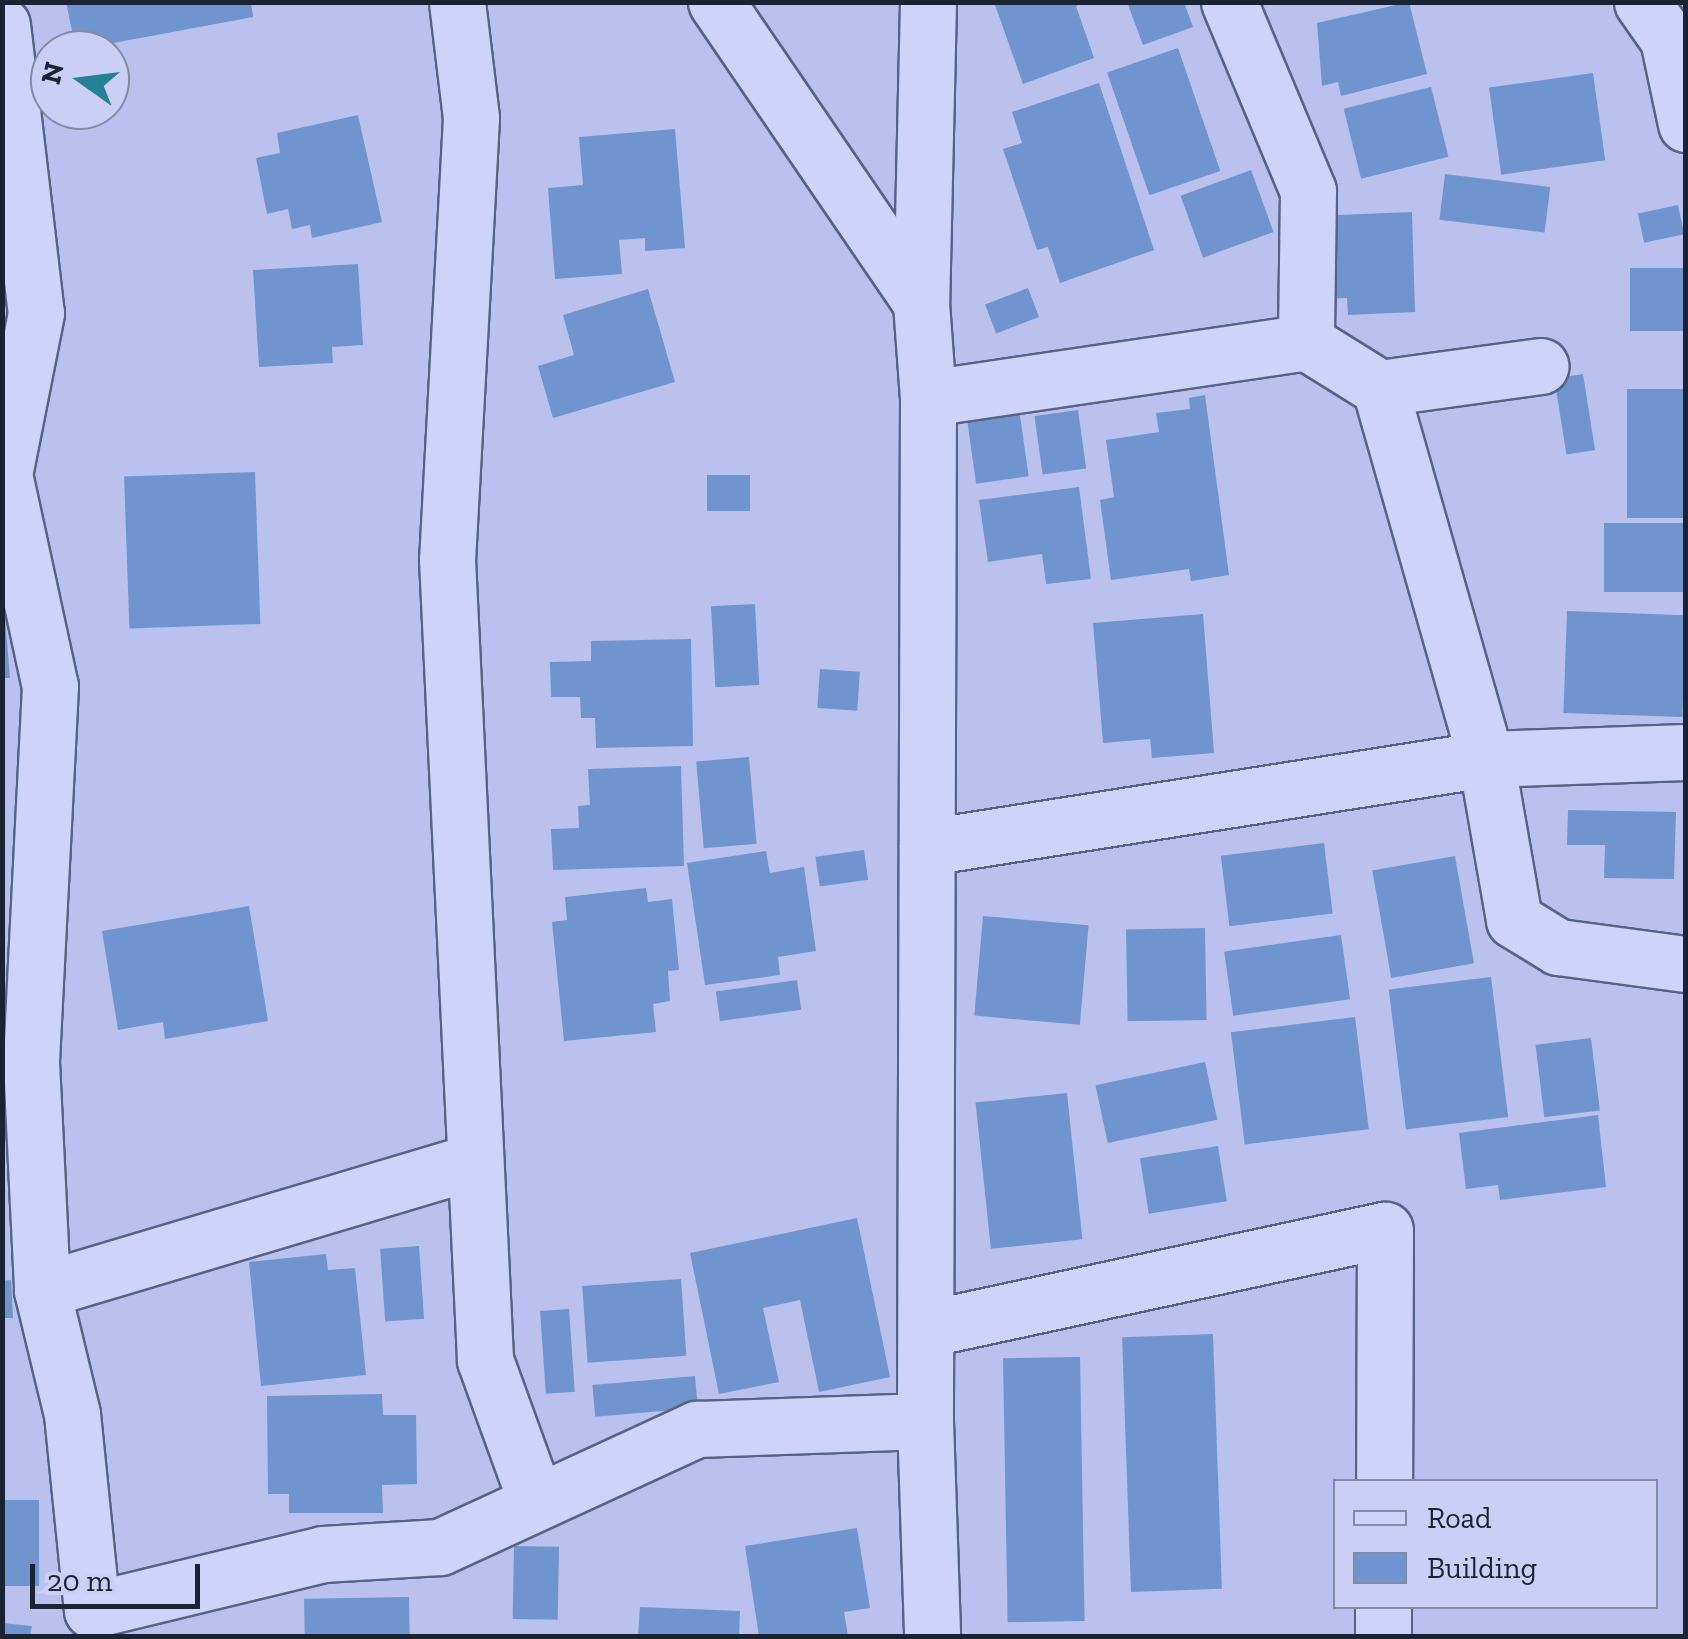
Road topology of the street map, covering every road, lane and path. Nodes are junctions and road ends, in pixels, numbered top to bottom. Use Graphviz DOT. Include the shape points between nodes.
graph roads {
  1 [pos="457,2"];
  2 [pos="716,2"];
  3 [pos="928,2"];
  4 [pos="1228,2"];
  5 [pos="1642,2"];
  6 [pos="2,25"];
  7 [pos="1686,124"];
  8 [pos="920,303"];
  9 [pos="1306,342"];
  10 [pos="1541,366"];
  11 [pos="1380,388"];
  12 [pos="928,398"];
  13 [pos="4,465"];
  14 [pos="1686,752"];
  15 [pos="1486,758"];
  16 [pos="927,847"];
  17 [pos="1686,964"];
  18 [pos="476,1160"];
  19 [pos="42,1290"];
  20 [pos="930,1328"];
  21 [pos="925,1421"];
  22 [pos="1384,1479"];
  23 [pos="536,1501"];
  24 [pos="1383,1609"];
  25 [pos="932,1636"];
  26 [pos="1383,1636"];
  1 -- 18 [label="street" via="471,118 447,559"];
  2 -- 8 [label="street"];
  3 -- 8 [label="street"];
  4 -- 9 [label="street" via="1308,191"];
  5 -- 7 [label="street" via="1668,39"];
  6 -- 13 [label="street" via="36,313"];
  8 -- 12 [label="street"];
  9 -- 11 [label="street"];
  9 -- 12 [label="street"];
  10 -- 11 [label="street"];
  11 -- 15 [label="street"];
  12 -- 16 [label="street"];
  13 -- 19 [label="street" via="50,686 32,1062"];
  14 -- 15 [label="street"];
  15 -- 16 [label="street"];
  15 -- 17 [label="street" via="1514,920 1558,948"];
  16 -- 20 [label="street"];
  18 -- 19 [label="street"];
  18 -- 23 [label="street" via="486,1360"];
  19 -- 23 [label="street" via="72,1414 92,1610 324,1554 440,1547"];
  20 -- 21 [label="street"];
  20 -- 22 [label="street" via="1385,1230"];
  21 -- 23 [label="street" via="696,1429"];
  21 -- 25 [label="street"];
  24 -- 26 [label="street"];
}
